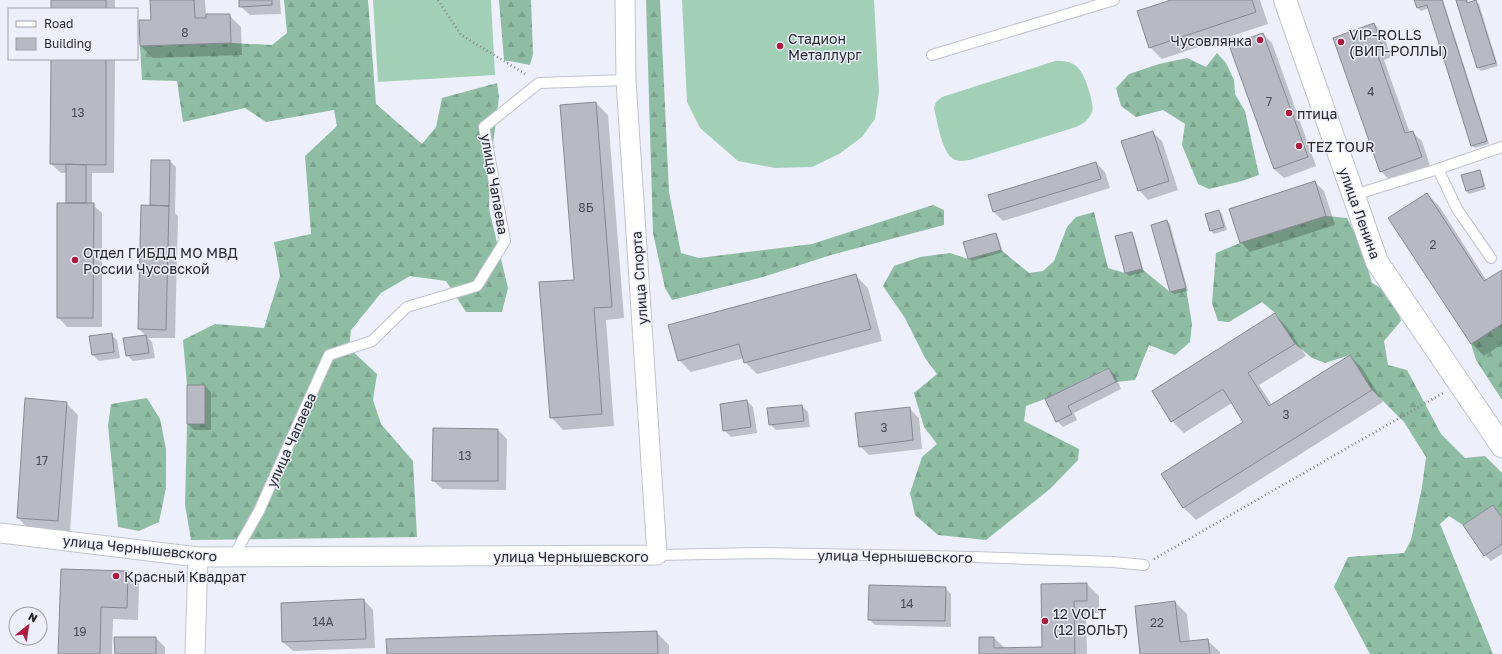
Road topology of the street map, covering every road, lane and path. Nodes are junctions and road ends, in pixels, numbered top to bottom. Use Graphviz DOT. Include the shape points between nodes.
graph roads {
  1 [pos="438,0"];
  2 [pos="625,0"];
  3 [pos="1114,0"];
  4 [pos="1285,0"];
  5 [pos="932,55"];
  6 [pos="626,80"];
  7 [pos="539,83"];
  8 [pos="1502,147"];
  9 [pos="1438,169"];
  10 [pos="1354,195"];
  11 [pos="1491,258"];
  12 [pos="1459,384"];
  13 [pos="1502,446"];
  14 [pos="0,532"];
  15 [pos="657,555"];
  16 [pos="198,557"];
  17 [pos="233,557"];
  18 [pos="1144,565"];
  19 [pos="195,654"];
  1 -- 7 [label="path" via="462,35"];
  2 -- 6 [label="street, улица Спорта"];
  3 -- 5 [label="lane"];
  4 -- 10 [label="main road, улица Ленина"];
  6 -- 7 [label="lane"];
  6 -- 15 [label="street, улица Спорта"];
  7 -- 17 [label="lane, улица Чапаева" via="484,127 505,241 477,286 407,307 372,341 329,355 258,511"];
  8 -- 9 [label="lane"];
  9 -- 10 [label="lane"];
  9 -- 11 [label="lane" via="1457,209"];
  10 -- 12 [label="main road, улица Ленина" via="1377,262"];
  12 -- 13 [label="main road, улица Ленина"];
  12 -- 18 [label="path"];
  14 -- 16 [label="street, улица Чернышевского"];
  15 -- 17 [label="street, улица Чернышевского"];
  15 -- 18 [label="lane, улица Чернышевского" via="974,556"];
  16 -- 17 [label="street, улица Чернышевского"];
  16 -- 19 [label="street"];
}
